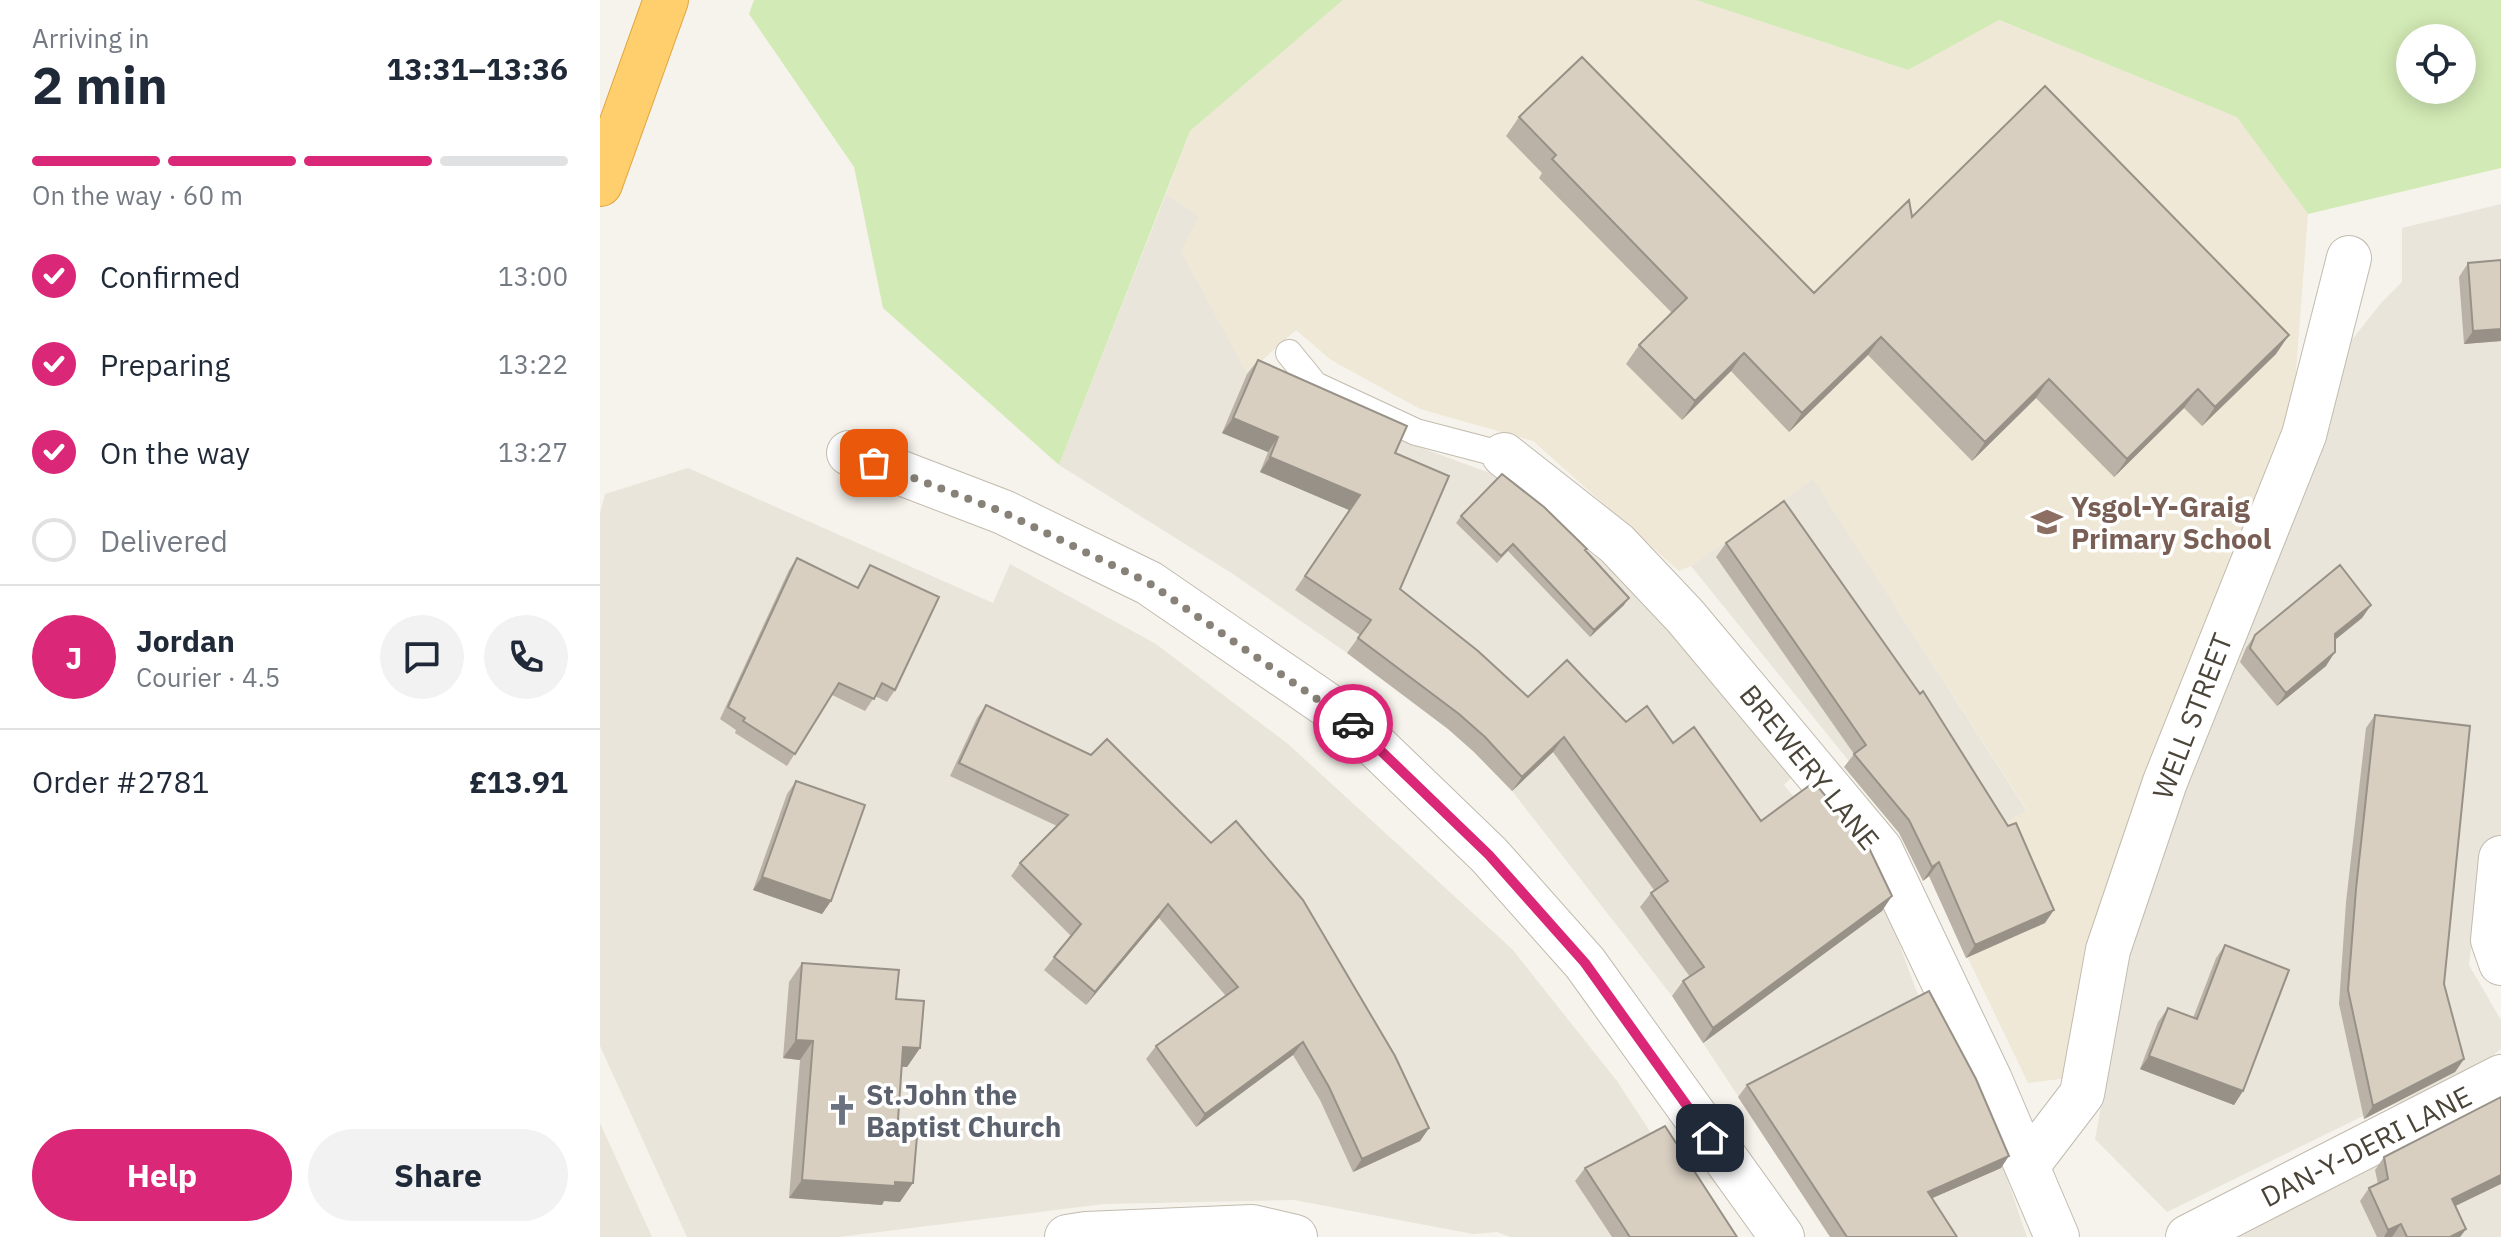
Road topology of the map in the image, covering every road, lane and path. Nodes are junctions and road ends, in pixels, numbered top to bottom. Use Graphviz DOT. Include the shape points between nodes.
graph roads {
  1 [pos="666,0"];
  2 [pos="606,168"];
  3 [pos="2349,258"];
  4 [pos="1289,353"];
  5 [pos="849,453"];
  6 [pos="1504,455"];
  7 [pos="2501,858"];
  8 [pos="2501,963"];
  9 [pos="2501,1077"];
  10 [pos="2027,1166"];
  11 [pos="1067,1237"];
  12 [pos="1295,1237"];
  13 [pos="1782,1237"];
  14 [pos="2057,1237"];
  15 [pos="2188,1237"];
  1 -- 2 [label="highway"];
  3 -- 10 [label="street, WELL STREET" via="2304,435 2165,782 2108,950 2082,1094"];
  4 -- 6 [label="lane" via="1315,385 1416,432"];
  5 -- 13 [label="street" via="1003,512 1149,583 1349,720 1489,855 1585,963"];
  6 -- 10 [label="street, BREWERY LANE" via="1617,544 1685,616 1880,849"];
  7 -- 8 [label="street" via="2493,940"];
  9 -- 15 [label="street, DAN-Y-DERI LANE"];
  10 -- 14 [label="street, BREWERY LANE"];
  11 -- 12 [label="street" via="1252,1227"];
}
